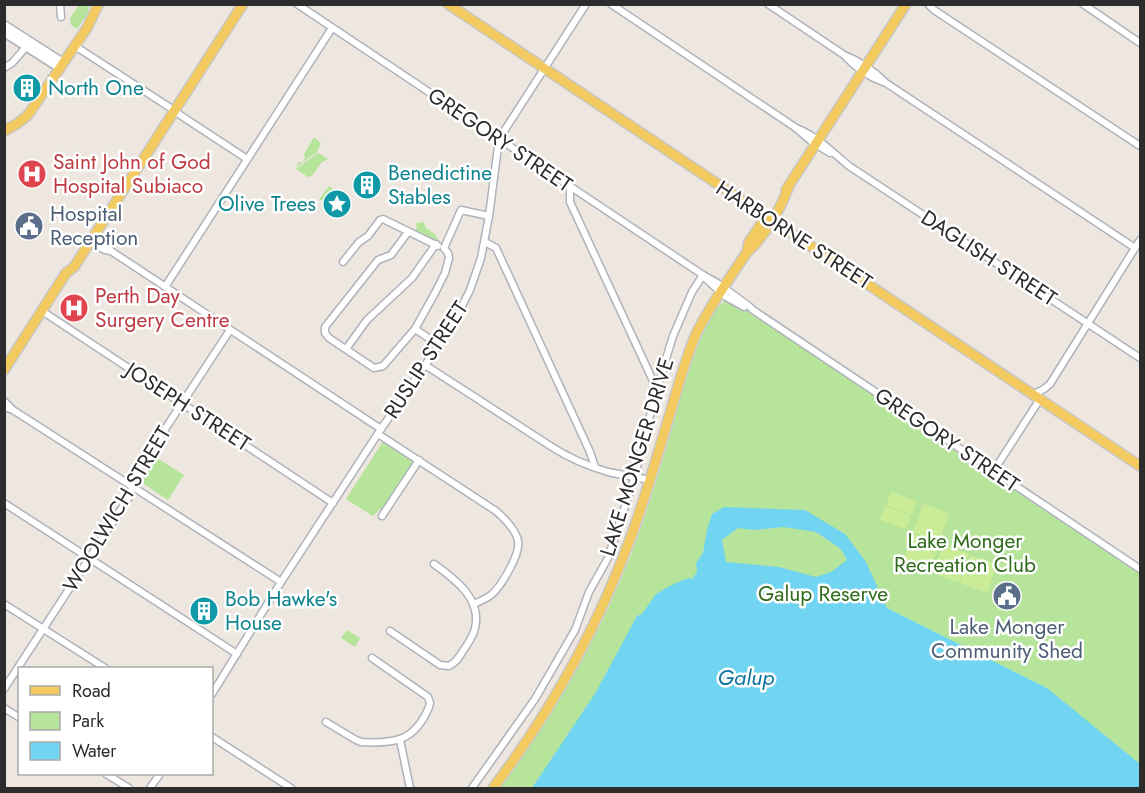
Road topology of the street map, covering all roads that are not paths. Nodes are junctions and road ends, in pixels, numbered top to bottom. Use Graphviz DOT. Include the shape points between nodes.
graph roads {
  1 [pos="60,4"];
  2 [pos="236,4"];
  3 [pos="243,4"];
  4 [pos="297,4"];
  5 [pos="447,4"];
  6 [pos="456,4"];
  7 [pos="586,4"];
  8 [pos="611,4"];
  9 [pos="768,4"];
  10 [pos="906,4"];
  11 [pos="921,4"];
  12 [pos="1083,4"];
  13 [pos="99,5"];
  14 [pos="931,7"];
  15 [pos="61,17"];
  16 [pos="4,25"];
  17 [pos="332,28"];
  18 [pos="4,32"];
  19 [pos="1140,43"];
  20 [pos="75,46"];
  21 [pos="26,47"];
  22 [pos="59,64"];
  23 [pos="546,66"];
  24 [pos="4,68"];
  25 [pos="865,69"];
  26 [pos="172,109"];
  27 [pos="4,126"];
  28 [pos="4,131"];
  29 [pos="499,140"];
  30 [pos="817,142"];
  31 [pos="1140,146"];
  32 [pos="247,159"];
  33 [pos="570,187"];
  34 [pos="489,216"];
  35 [pos="770,216"];
  36 [pos="408,232"];
  37 [pos="92,239"];
  38 [pos="1140,240"];
  39 [pos="485,242"];
  40 [pos="436,244"];
  41 [pos="444,248"];
  42 [pos="1135,248"];
  43 [pos="343,262"];
  44 [pos="68,270"];
  45 [pos="703,275"];
  46 [pos="165,287"];
  47 [pos="723,290"];
  48 [pos="42,311"];
  49 [pos="1089,323"];
  50 [pos="415,329"];
  51 [pos="230,330"];
  52 [pos="439,345"];
  53 [pos="346,349"];
  54 [pos="1140,358"];
  55 [pos="425,365"];
  56 [pos="4,369"];
  57 [pos="658,385"];
  58 [pos="1039,395"];
  59 [pos="4,401"];
  60 [pos="182,403"];
  61 [pos="4,407"];
  62 [pos="13,410"];
  63 [pos="380,431"];
  64 [pos="1140,459"];
  65 [pos="419,460"];
  66 [pos="1140,466"];
  67 [pos="595,467"];
  68 [pos="993,472"];
  69 [pos="634,479"];
  70 [pos="649,484"];
  71 [pos="132,486"];
  72 [pos="333,503"];
  73 [pos="4,504"];
  74 [pos="382,516"];
  75 [pos="89,558"];
  76 [pos="434,564"];
  77 [pos="1140,569"];
  78 [pos="282,582"];
  79 [pos="4,604"];
  80 [pos="474,604"];
  81 [pos="44,629"];
  82 [pos="390,631"];
  83 [pos="237,654"];
  84 [pos="372,658"];
  85 [pos="19,667"];
  86 [pos="102,667"];
  87 [pos="18,668"];
  88 [pos="4,689"];
  89 [pos="213,692"];
  90 [pos="4,708"];
  91 [pos="18,717"];
  92 [pos="326,722"];
  93 [pos="213,738"];
  94 [pos="400,740"];
  95 [pos="107,775"];
  96 [pos="159,775"];
  97 [pos="129,789"];
  98 [pos="150,789"];
  99 [pos="291,789"];
  100 [pos="410,789"];
  101 [pos="472,789"];
  102 [pos="493,789"];
  1 -- 15 [label="street"];
  2 -- 26 [label="main road"];
  3 -- 26 [label="main road"];
  4 -- 17 [label="street, GREGORY STREET"];
  5 -- 23 [label="main road, HARBORNE STREET"];
  6 -- 23 [label="main road, HARBORNE STREET"];
  7 -- 23 [label="street, RUSLIP STREET"];
  8 -- 30 [label="street, DAGLISH STREET"];
  9 -- 25 [label="street"];
  10 -- 25 [label="main road, LAKE MONGER DRIVE"];
  11 -- 14 [label="street"];
  12 -- 19 [label="street"];
  13 -- 20 [label="main road"];
  13 -- 22 [label="main road"];
  14 -- 31 [label="street"];
  16 -- 22 [label="street"];
  17 -- 29 [label="street, GREGORY STREET"];
  17 -- 32 [label="street"];
  18 -- 21 [label="street"];
  20 -- 22 [label="main road"];
  20 -- 26 [label="street"];
  21 -- 22 [label="street"];
  21 -- 24 [label="street"];
  22 -- 27 [label="main road" via="24,111"];
  22 -- 28 [label="main road" via="28,115"];
  23 -- 29 [label="street, RUSLIP STREET"];
  23 -- 35 [label="main road, HARBORNE STREET"];
  25 -- 30 [label="main road, LAKE MONGER DRIVE"];
  25 -- 42 [label="street" via="878,74"];
  26 -- 32 [label="street"];
  26 -- 37 [label="main road"];
  26 -- 44 [label="main road"];
  29 -- 33 [label="street, GREGORY STREET"];
  29 -- 34 [label="street, RUSLIP STREET"];
  30 -- 35 [label="main road, LAKE MONGER DRIVE" via="784,200"];
  30 -- 49 [label="street, DAGLISH STREET"];
  32 -- 46 [label="street"];
  33 -- 45 [label="street, GREGORY STREET"];
  33 -- 57 [label="street" via="570,202"];
  34 -- 39 [label="street, RUSLIP STREET"];
  34 -- 41 [label="street" via="461,210"];
  35 -- 47 [label="main road, LAKE MONGER DRIVE"];
  35 -- 58 [label="main road, HARBORNE STREET"];
  36 -- 40 [label="street"];
  36 -- 43 [label="street" via="380,220"];
  36 -- 53 [label="street" via="391,255 378,260 325,327 328,338"];
  37 -- 44 [label="main road"];
  37 -- 46 [label="street"];
  38 -- 42 [label="street"];
  39 -- 52 [label="street, RUSLIP STREET" via="470,290"];
  39 -- 67 [label="street" via="496,248"];
  40 -- 41 [label="street"];
  40 -- 53 [label="street" via="412,278 368,320"];
  41 -- 50 [label="street" via="449,258 445,273"];
  42 -- 49 [label="street"];
  44 -- 48 [label="main road"];
  45 -- 47 [label="street, GREGORY STREET"];
  45 -- 57 [label="street, LAKE MONGER DRIVE" via="673,336"];
  46 -- 51 [label="street"];
  47 -- 68 [label="street, GREGORY STREET"];
  47 -- 70 [label="main road, LAKE MONGER DRIVE" via="687,356"];
  48 -- 56 [label="main road"];
  48 -- 60 [label="street, JOSEPH STREET"];
  49 -- 54 [label="street, DAGLISH STREET"];
  49 -- 58 [label="street"];
  50 -- 52 [label="street"];
  50 -- 53 [label="street" via="382,366 374,368"];
  51 -- 60 [label="street, WOOLWICH STREET"];
  51 -- 63 [label="street"];
  52 -- 55 [label="street, RUSLIP STREET"];
  55 -- 63 [label="street, RUSLIP STREET"];
  55 -- 67 [label="street" via="552,447"];
  57 -- 69 [label="street, LAKE MONGER DRIVE"];
  58 -- 64 [label="main road, HARBORNE STREET"];
  58 -- 66 [label="main road, HARBORNE STREET"];
  58 -- 68 [label="street"];
  59 -- 62 [label="street"];
  60 -- 71 [label="street, WOOLWICH STREET" via="133,478"];
  60 -- 72 [label="street, JOSEPH STREET"];
  61 -- 62 [label="street"];
  62 -- 71 [label="street"];
  63 -- 65 [label="street"];
  63 -- 72 [label="street, RUSLIP STREET"];
  65 -- 74 [label="street"];
  65 -- 80 [label="street" via="496,511 518,539 517,554 498,587 488,598"];
  67 -- 69 [label="street"];
  68 -- 77 [label="street, GREGORY STREET"];
  69 -- 70 [label="street"];
  69 -- 101 [label="street, LAKE MONGER DRIVE" via="608,558 589,592 575,630 535,699"];
  70 -- 102 [label="main road, LAKE MONGER DRIVE" via="613,582 586,640 541,719"];
  71 -- 75 [label="street, WOOLWICH STREET" via="131,494"];
  71 -- 78 [label="street"];
  72 -- 78 [label="street, RUSLIP STREET"];
  73 -- 75 [label="street"];
  75 -- 81 [label="street, WOOLWICH STREET"];
  75 -- 83 [label="street"];
  76 -- 80 [label="street" via="457,582"];
  78 -- 83 [label="street, RUSLIP STREET"];
  79 -- 81 [label="street"];
  80 -- 82 [label="street" via="475,631 451,665 441,664"];
  81 -- 85 [label="street, WOOLWICH STREET"];
  81 -- 86 [label="street"];
  83 -- 89 [label="street, RUSLIP STREET"];
  84 -- 94 [label="street" via="429,700 416,730"];
  87 -- 88 [label="street, WOOLWICH STREET"];
  90 -- 91 [label="street"];
  92 -- 94 [label="street" via="361,742"];
  93 -- 99 [label="street"];
  94 -- 100 [label="street"];
  95 -- 97 [label="street"];
  96 -- 98 [label="street"];
}
